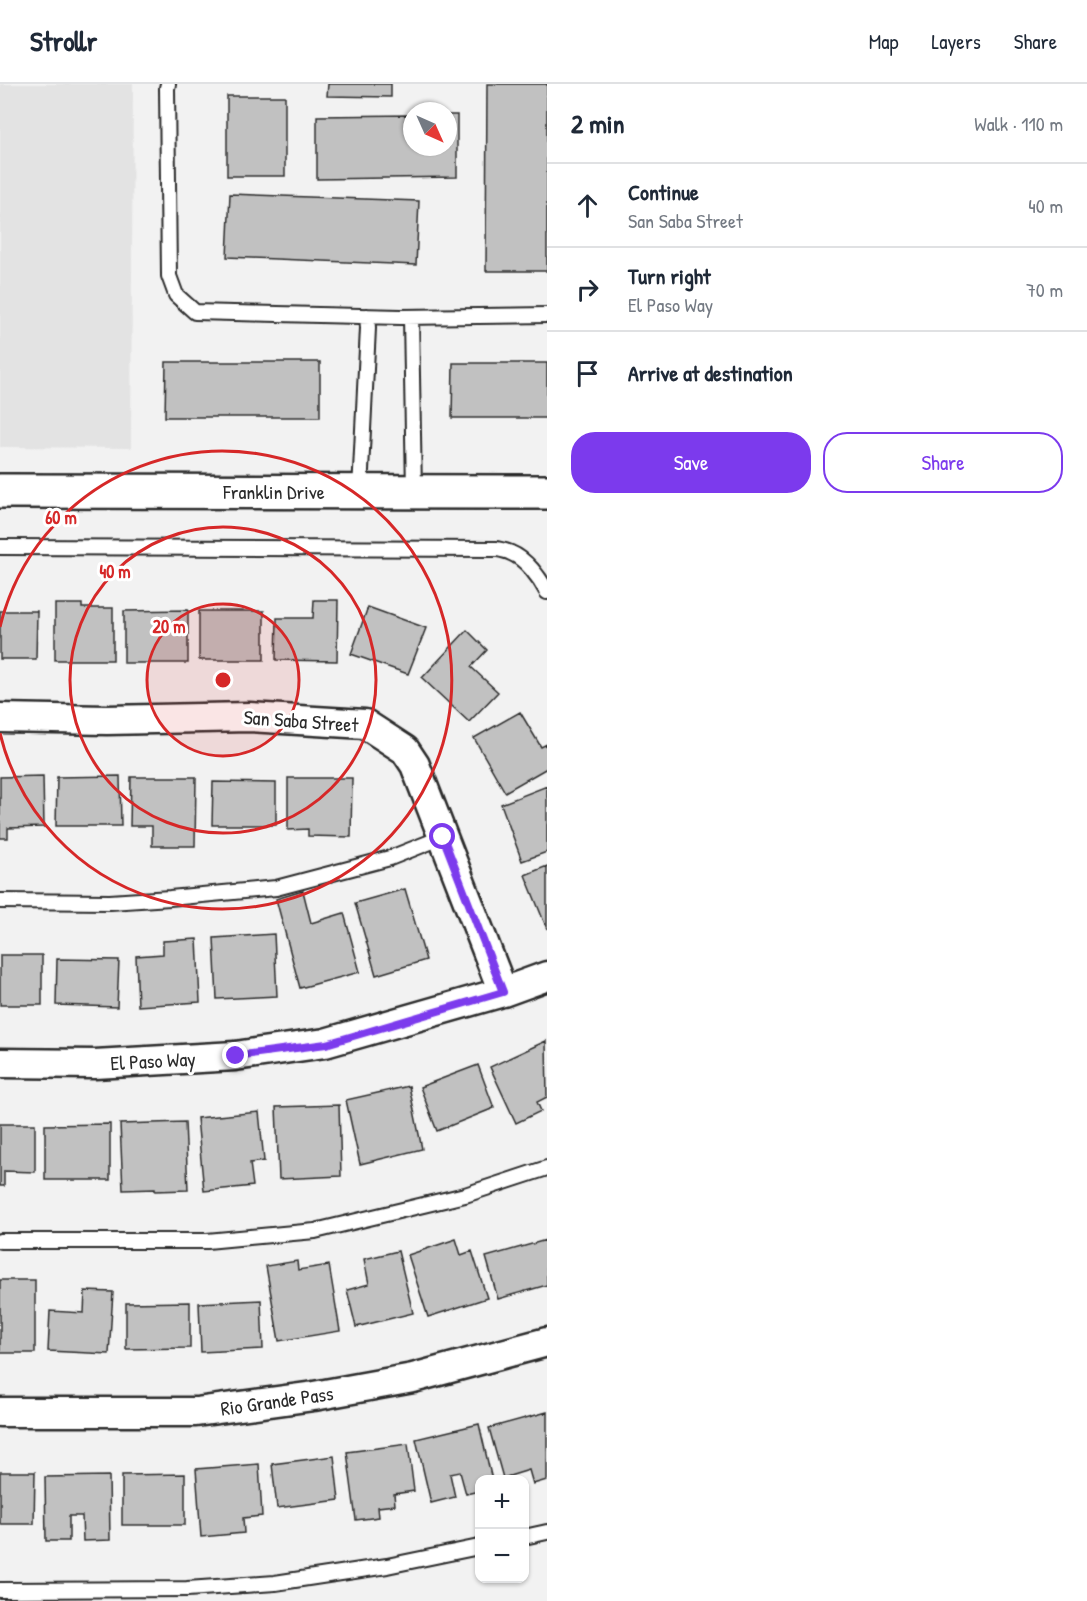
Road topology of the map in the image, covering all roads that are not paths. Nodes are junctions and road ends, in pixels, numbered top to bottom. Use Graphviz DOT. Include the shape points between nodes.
graph roads {
  1 [pos="168,84"];
  2 [pos="547,315"];
  3 [pos="367,316"];
  4 [pos="411,317"];
  5 [pos="0,491"];
  6 [pos="360,492"];
  7 [pos="414,492"];
  8 [pos="547,492"];
  9 [pos="0,547"];
  10 [pos="547,592"];
  11 [pos="0,718"];
  12 [pos="443,837"];
  13 [pos="0,901"];
  14 [pos="547,976"];
  15 [pos="503,992"];
  16 [pos="0,1063"];
  17 [pos="547,1168"];
  18 [pos="0,1241"];
  19 [pos="547,1342"];
  20 [pos="0,1412"];
  21 [pos="547,1532"];
  22 [pos="529,1537"];
  23 [pos="475,1548"];
  24 [pos="0,1590"];
  1 -- 3 [label="lane" via="169,276 176,295 195,312"];
  2 -- 4 [label="lane"];
  3 -- 4 [label="lane"];
  3 -- 6 [label="lane"];
  4 -- 7 [label="lane"];
  5 -- 6 [label="street, Franklin Drive"];
  6 -- 7 [label="street, Franklin Drive"];
  7 -- 8 [label="street, Franklin Drive"];
  9 -- 10 [label="lane" via="497,549 512,553 528,565"];
  11 -- 12 [label="street, San Saba Street" via="249,717 366,724 405,750 415,765"];
  12 -- 13 [label="lane" via="390,858 276,888 110,902"];
  12 -- 15 [label="street, San Saba Street"];
  14 -- 15 [label="street, El Paso Way"];
  15 -- 16 [label="street, El Paso Way" via="326,1044 236,1056 95,1064"];
  17 -- 18 [label="lane" via="465,1195 315,1231 207,1241"];
  19 -- 20 [label="street, Rio Grande Pass" via="413,1378 220,1409"];
  21 -- 22 [label="lane"];
  23 -- 24 [label="lane" via="275,1583 186,1589"];
}
